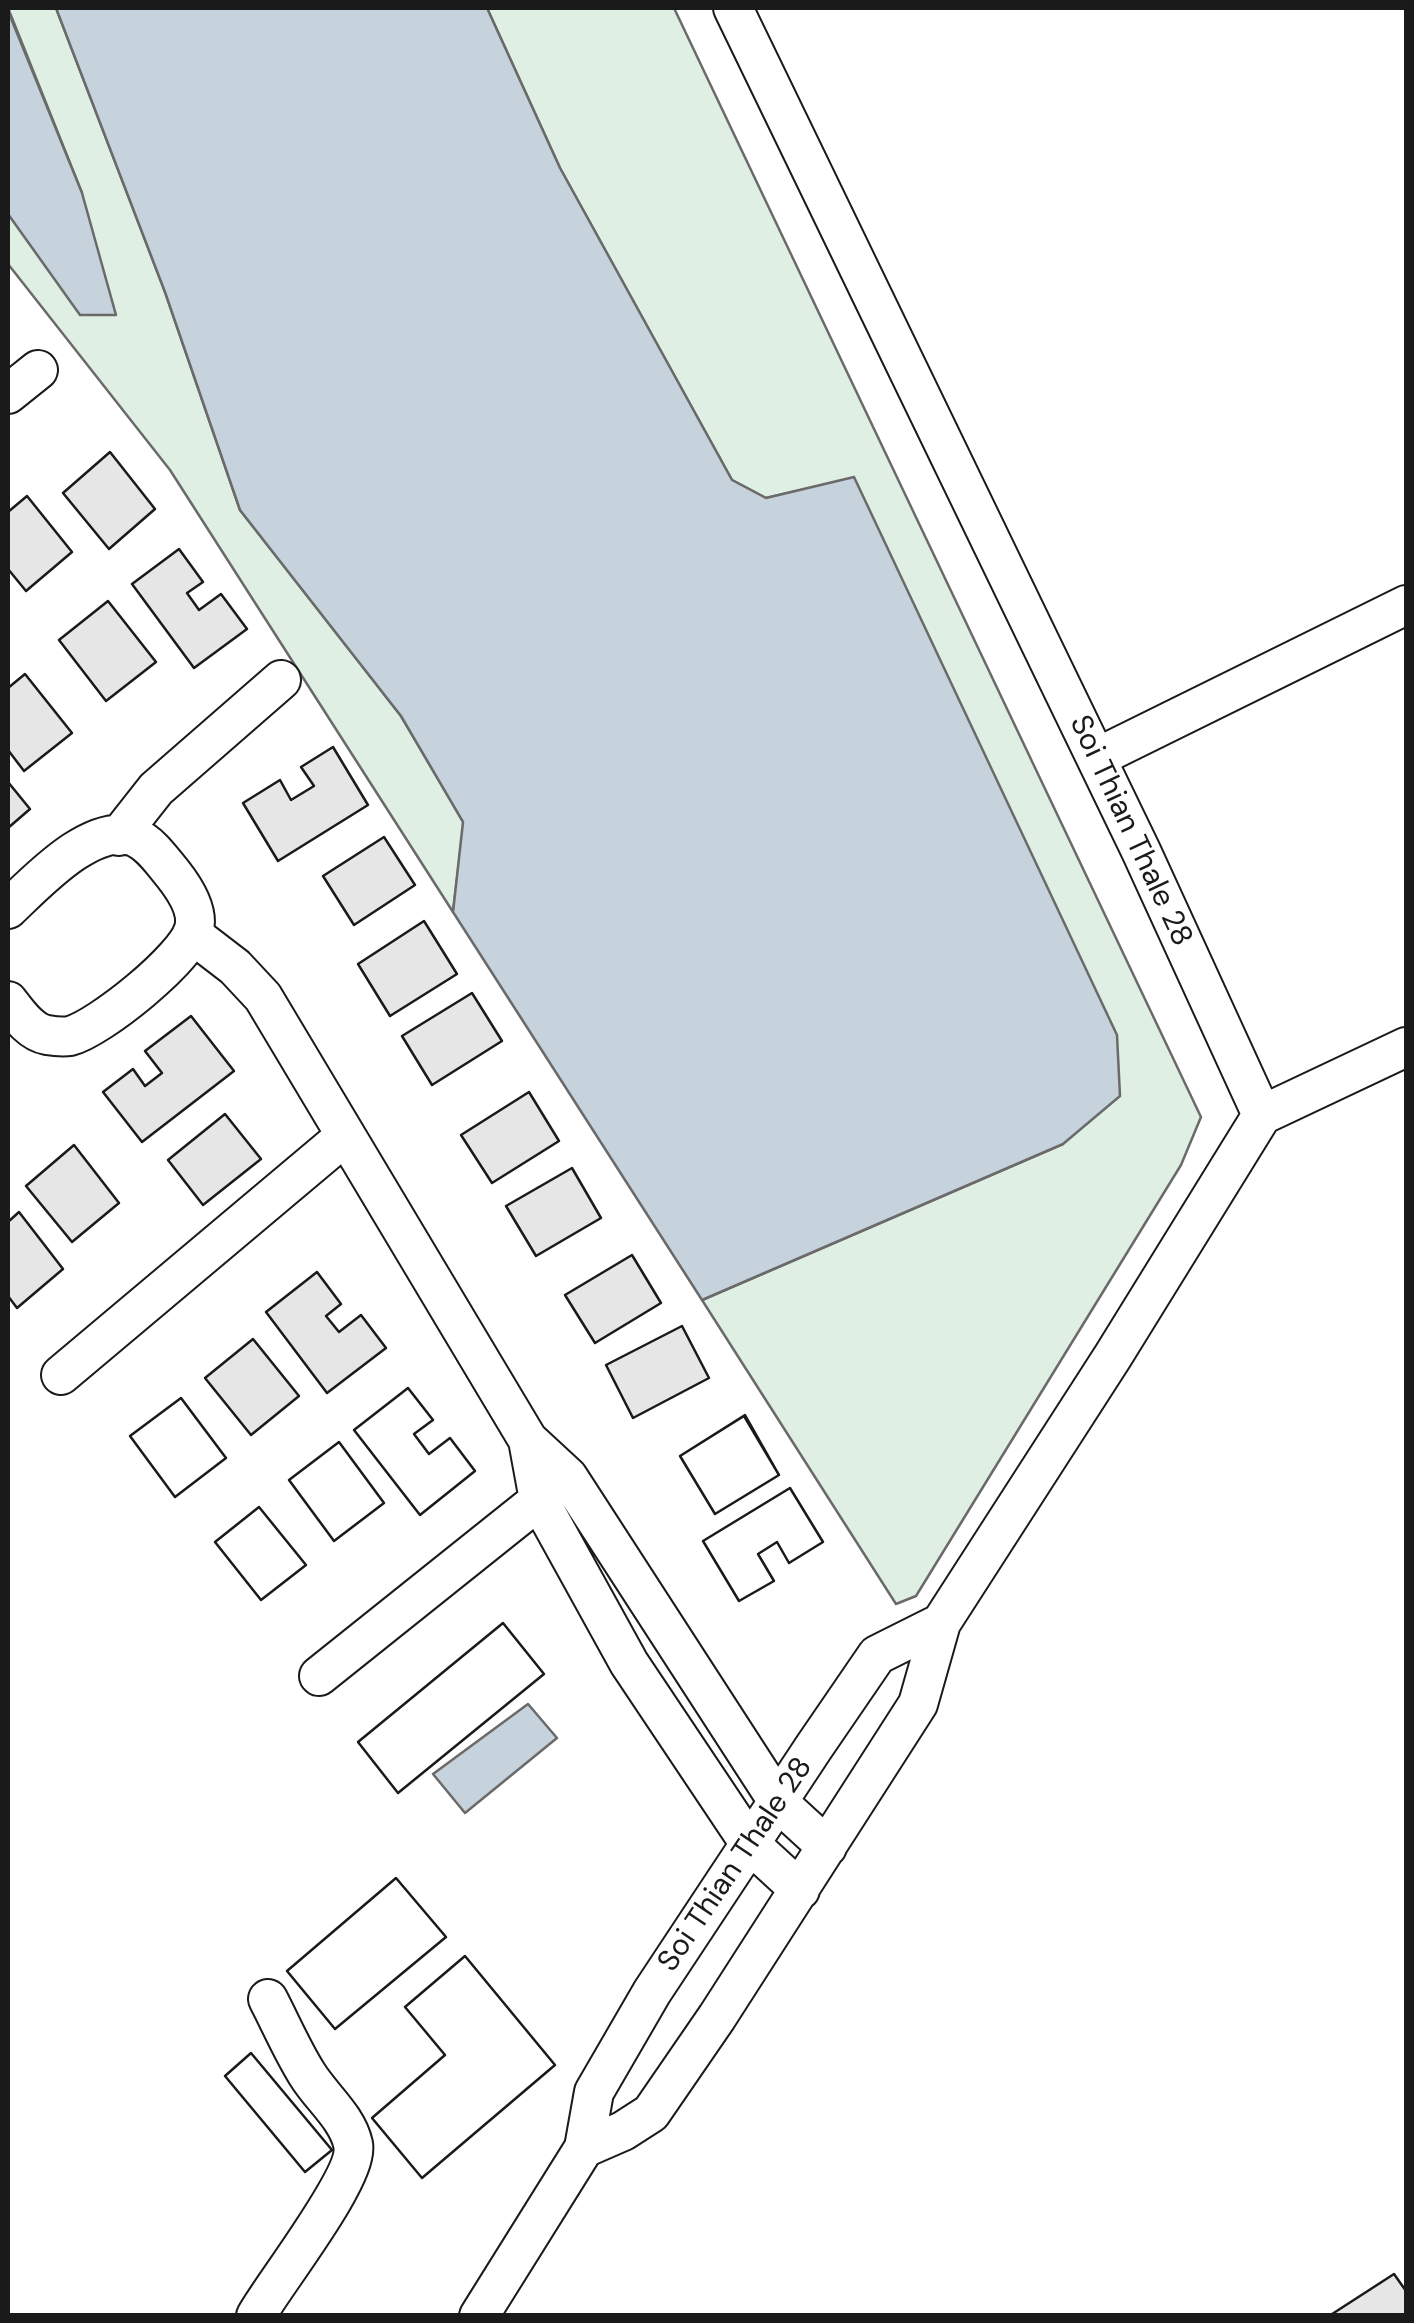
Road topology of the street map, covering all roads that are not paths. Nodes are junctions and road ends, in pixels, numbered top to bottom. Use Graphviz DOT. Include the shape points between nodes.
graph roads {
  1 [pos="733,8"];
  2 [pos="38,370"];
  3 [pos="8,394"];
  4 [pos="1406,605"];
  5 [pos="281,680"];
  6 [pos="1096,758"];
  7 [pos="118,836"];
  8 [pos="8,909"];
  9 [pos="192,934"];
  10 [pos="8,1001"];
  11 [pos="1406,1047"];
  12 [pos="1262,1115"];
  13 [pos="344,1137"];
  14 [pos="61,1376"];
  15 [pos="553,1489"];
  16 [pos="941,1622"];
  17 [pos="319,1676"];
  18 [pos="779,1802"];
  19 [pos="750,1844"];
  20 [pos="827,1846"];
  21 [pos="800,1890"];
  22 [pos="268,1999"];
  23 [pos="584,2148"];
  24 [pos="256,2316"];
  25 [pos="479,2316"];
  1 -- 6 [label="street, Soi Thian Thale 28"];
  2 -- 3 [label="street"];
  4 -- 6 [label="street"];
  5 -- 7 [label="street" via="156,789"];
  6 -- 12 [label="street, Soi Thian Thale 28"];
  7 -- 8 [label="street" via="65,856"];
  7 -- 9 [label="street" via="134,837 153,850 178,880 192,905"];
  9 -- 10 [label="street" via="113,1015 69,1036 44,1035"];
  9 -- 13 [label="street" via="263,997"];
  11 -- 12 [label="street"];
  12 -- 16 [label="street, Soi Thian Thale 28"];
  13 -- 14 [label="street"];
  13 -- 15 [label="street"];
  15 -- 17 [label="street"];
  15 -- 18 [label="street"];
  15 -- 19 [label="street" via="629,1663"];
  16 -- 18 [label="street, Soi Thian Thale 28" via="877,1656"];
  16 -- 20 [label="street, Soi Thian Thale 28" via="918,1704"];
  18 -- 19 [label="street, Soi Thian Thale 28"];
  18 -- 20 [label="street"];
  19 -- 21 [label="street"];
  19 -- 23 [label="street, Soi Thian Thale 28" via="594,2092"];
  20 -- 21 [label="street, Soi Thian Thale 28"];
  21 -- 23 [label="street, Soi Thian Thale 28" via="651,2112"];
  22 -- 24 [label="street" via="354,2148 350,2170"];
  23 -- 25 [label="street, Soi Thian Thale 28"];
}
